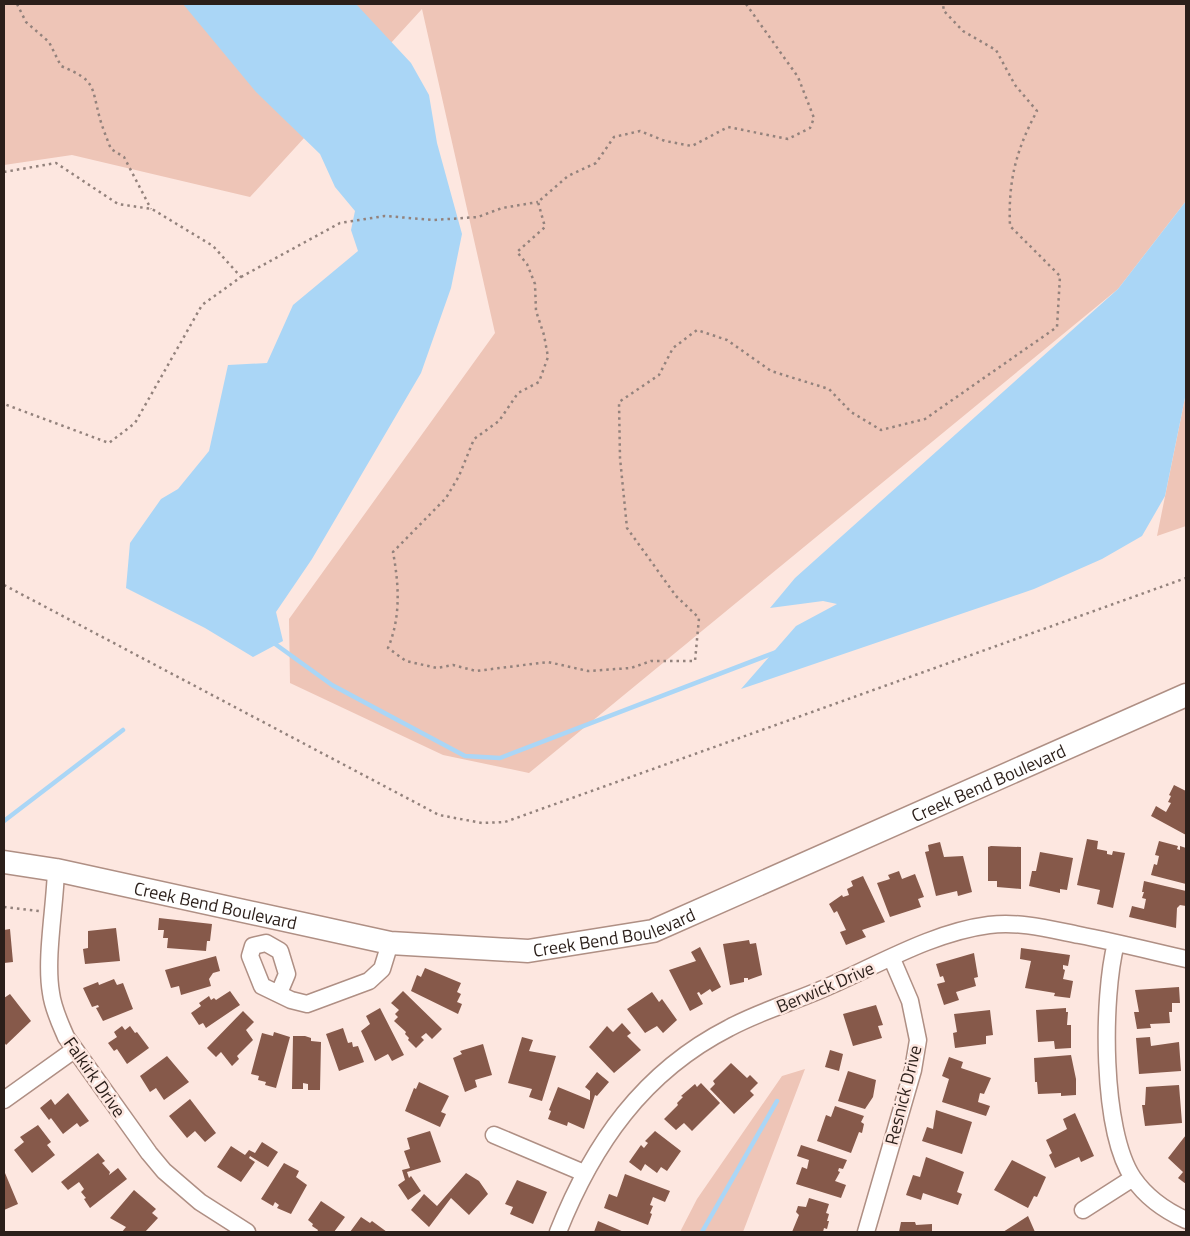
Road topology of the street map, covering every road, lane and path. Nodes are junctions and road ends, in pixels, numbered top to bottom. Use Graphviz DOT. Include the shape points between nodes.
graph roads {
  1 [pos="17,4"];
  2 [pos="746,4"];
  3 [pos="944,4"];
  4 [pos="4,172"];
  5 [pos="538,202"];
  6 [pos="152,210"];
  7 [pos="241,278"];
  8 [pos="4,404"];
  9 [pos="1186,578"];
  10 [pos="4,585"];
  11 [pos="1186,695"];
  12 [pos="4,862"];
  13 [pos="56,870"];
  14 [pos="4,907"];
  15 [pos="54,912"];
  16 [pos="1116,942"];
  17 [pos="390,943"];
  18 [pos="892,958"];
  19 [pos="1186,959"];
  20 [pos="279,993"];
  21 [pos="74,1050"];
  22 [pos="4,1100"];
  23 [pos="494,1135"];
  24 [pos="584,1173"];
  25 [pos="1133,1178"];
  26 [pos="1083,1210"];
  27 [pos="1186,1220"];
  28 [pos="247,1232"];
  29 [pos="558,1232"];
  30 [pos="866,1232"];
  1 -- 6 [label="path" via="26,22 49,42 61,66 78,73 94,89 110,149 124,157"];
  2 -- 5 [label="path" via="798,77 814,118 810,128 788,139 728,127 692,146 665,141 640,130 614,137 596,163 568,176"];
  3 -- 5 [label="path" via="943,10 963,31 996,50 1015,85 1037,111 1021,140 1011,176 1010,226 1060,276 1057,327 925,419 881,430 850,412 829,389 771,371 728,340 697,330 673,348 659,375 618,402 620,458 628,528 676,596 699,618 695,662 651,661 631,668 588,671 548,662 476,671 453,665 437,668 406,661 388,648 396,629 398,606 393,552 446,498 474,439 499,421 518,393 538,382 548,357 536,311 535,284 527,264 517,252 545,227"];
  4 -- 6 [label="path" via="56,163 118,204"];
  5 -- 7 [label="path" via="502,208 478,217 434,220 385,216 340,223"];
  6 -- 7 [label="path" via="213,246"];
  7 -- 8 [label="path" via="202,305 135,423 109,443"];
  9 -- 10 [label="path" via="514,819 482,823 439,815"];
  11 -- 17 [label="street, Creek Bend Boulevard" via="653,931 528,951"];
  12 -- 13 [label="street, Creek Bend Boulevard"];
  13 -- 15 [label="street, Falkirk Drive"];
  13 -- 17 [label="street, Creek Bend Boulevard"];
  14 -- 15 [label="path"];
  15 -- 21 [label="street, Falkirk Drive" via="49,970 51,994 57,1016"];
  16 -- 18 [label="street, Berwick Drive" via="1018,924 989,925 917,945"];
  16 -- 19 [label="street, Berwick Drive"];
  16 -- 25 [label="street" via="1108,989 1108,1059 1114,1124 1120,1151"];
  17 -- 20 [label="street" via="382,969 369,981 306,1004"];
  18 -- 24 [label="street, Berwick Drive" via="815,993 750,1017 687,1053 633,1102 596,1151"];
  18 -- 30 [label="street, Resnick Drive" via="910,1001 918,1040 913,1070"];
  21 -- 22 [label="street"];
  21 -- 28 [label="street, Falkirk Drive" via="164,1171 200,1202"];
  23 -- 24 [label="street"];
  24 -- 29 [label="street, Berwick Drive"];
  25 -- 26 [label="street"];
  25 -- 27 [label="street" via="1151,1198"];
}
